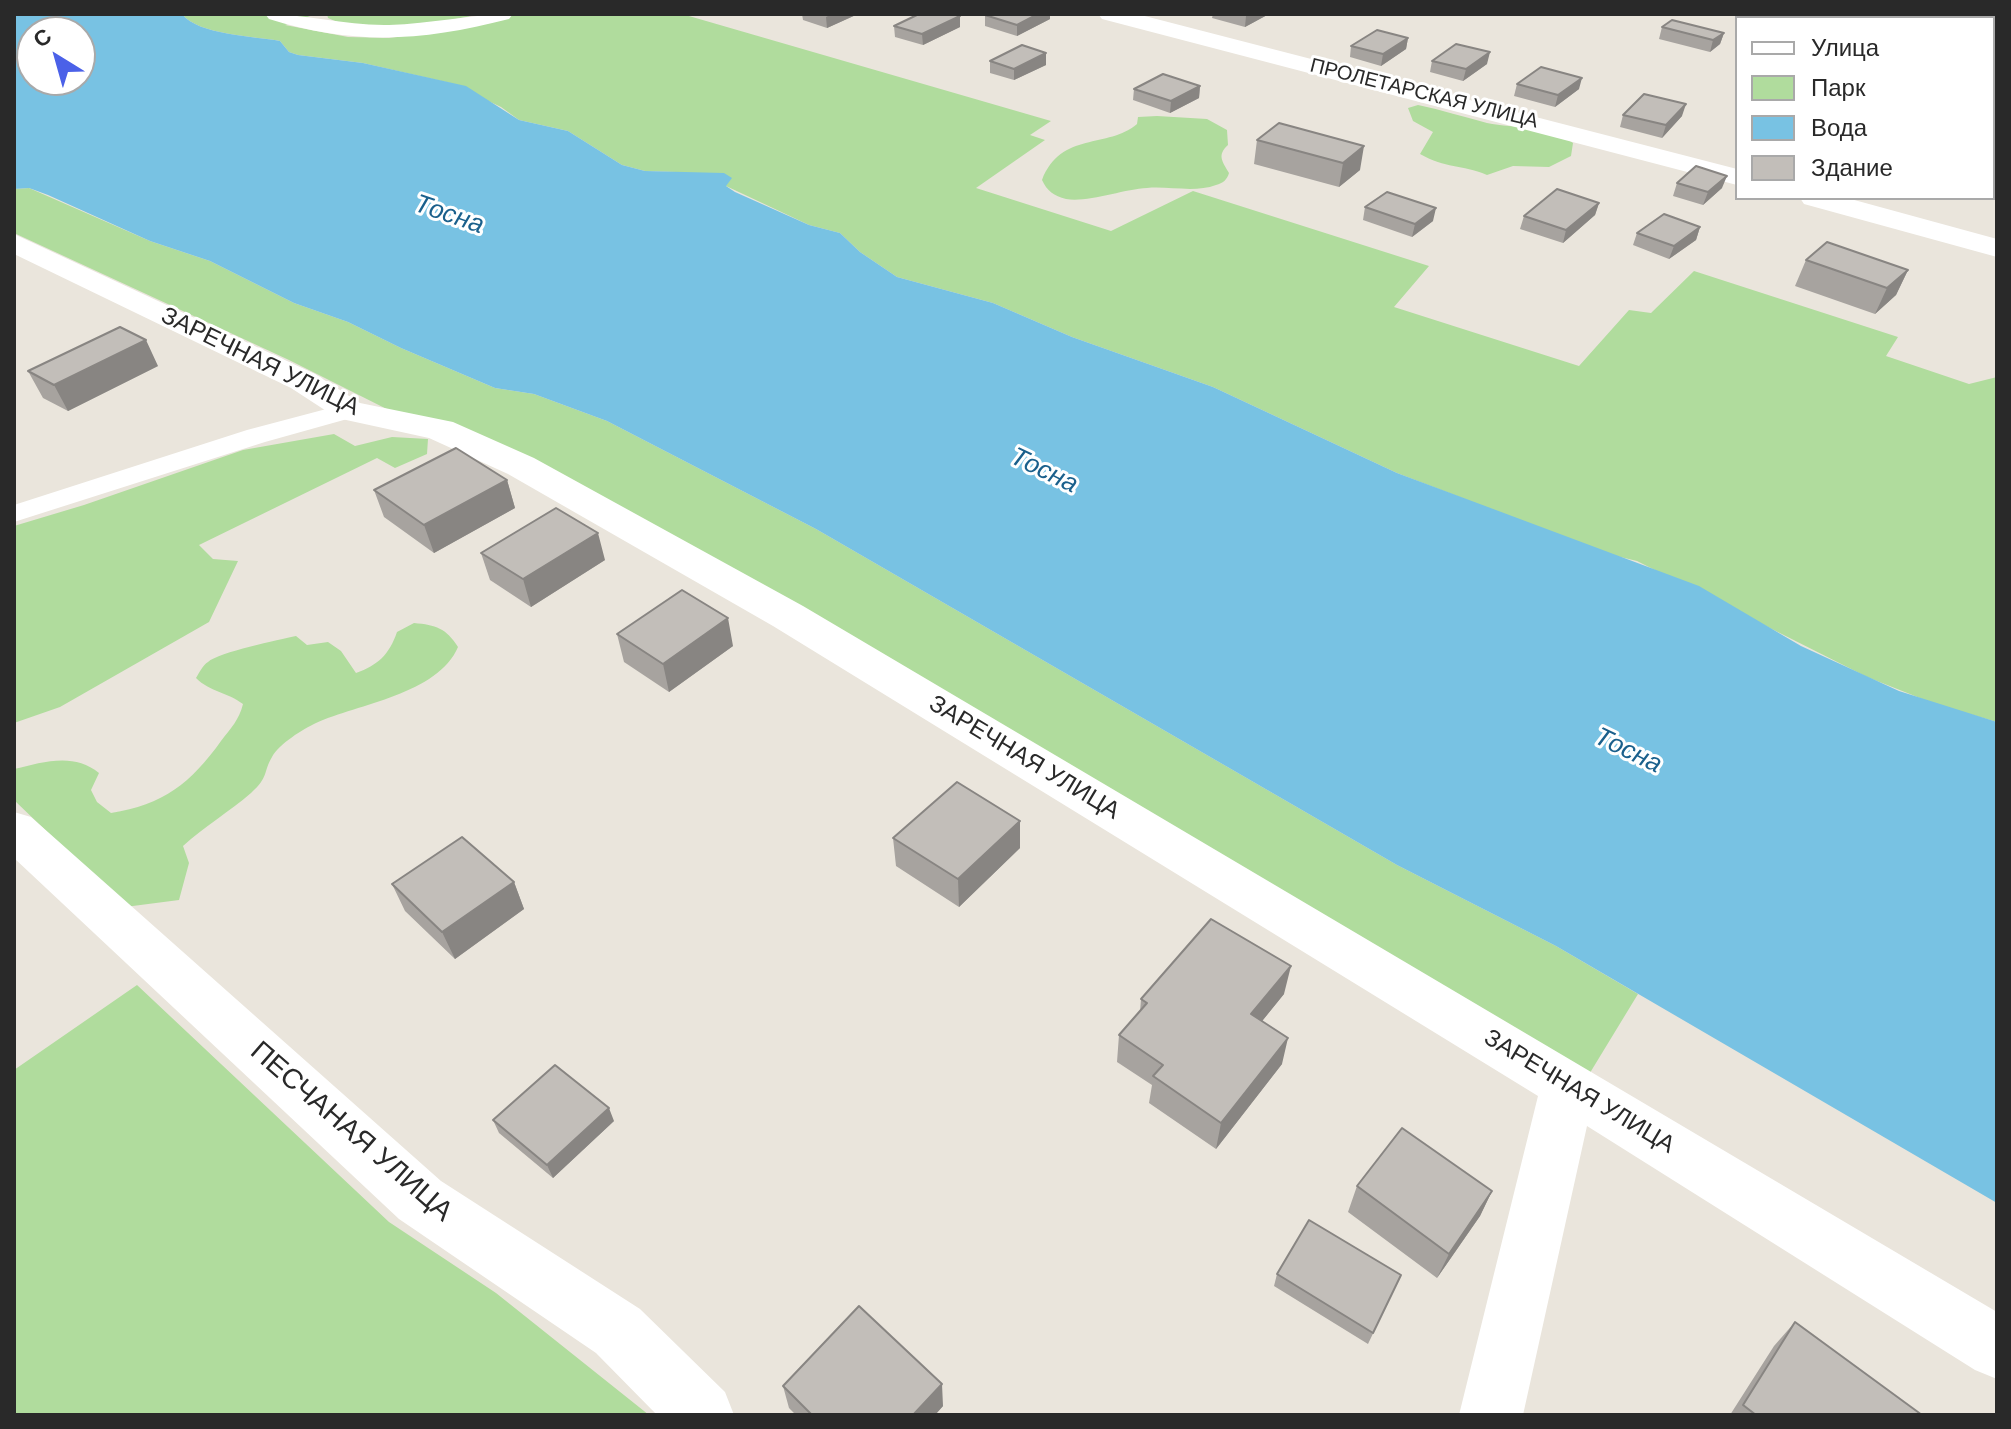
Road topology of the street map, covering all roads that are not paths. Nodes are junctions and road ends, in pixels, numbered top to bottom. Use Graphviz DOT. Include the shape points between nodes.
graph roads {
  1 [pos="277,14"];
  2 [pos="501,14"];
  3 [pos="1110,14"];
  4 [pos="1735,176"];
  5 [pos="1821,200"];
  6 [pos="14,243"];
  7 [pos="1997,248"];
  8 [pos="349,411"];
  9 [pos="14,514"];
  10 [pos="14,830"];
  11 [pos="1568,1085"];
  12 [pos="1997,1348"];
  13 [pos="702,1415"];
  14 [pos="1491,1415"];
  1 -- 2 [label="street" via="350,33 396,33"];
  3 -- 4 [label="street, ПРОЛЕТАРСКАЯ УЛИЦА"];
  5 -- 7 [label="street"];
  6 -- 8 [label="street, ЗАРЕЧНАЯ УЛИЦА" via="303,381"];
  8 -- 9 [label="lane"];
  8 -- 11 [label="street, ЗАРЕЧНАЯ УЛИЦА" via="440,430 534,474 788,616"];
  10 -- 13 [label="street, ПЕСЧАНАЯ УЛИЦА" via="420,1200 618,1331"];
  11 -- 12 [label="street, ЗАРЕЧНАЯ УЛИЦА"];
  11 -- 14 [label="street"];
}
